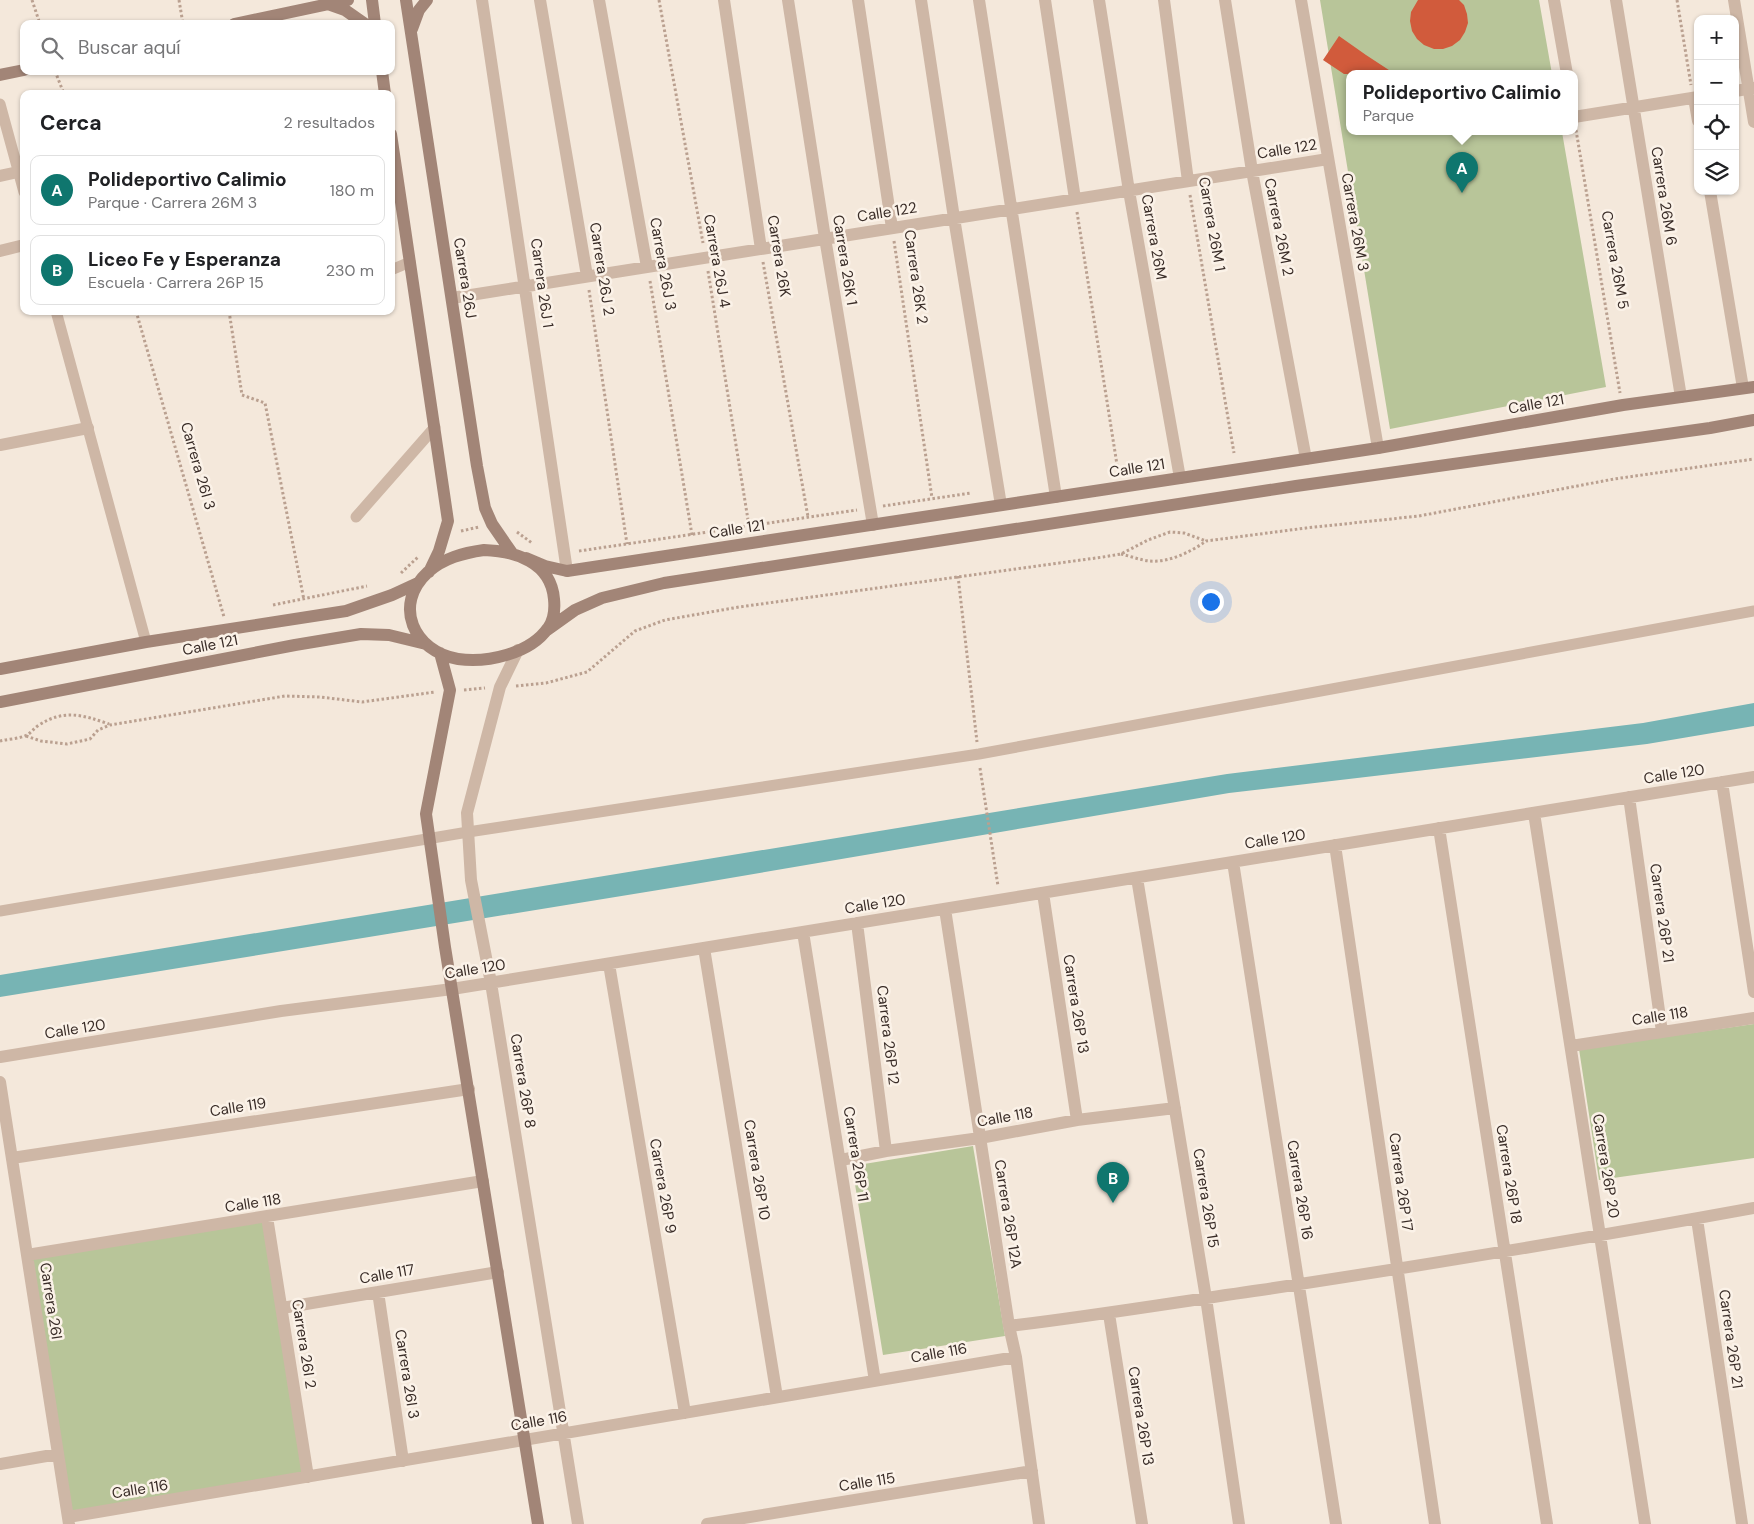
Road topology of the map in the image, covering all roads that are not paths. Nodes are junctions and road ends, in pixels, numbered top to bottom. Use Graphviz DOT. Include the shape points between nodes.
graph roads {
  1 [pos="348,0"];
  2 [pos="372,0"];
  3 [pos="406,0"];
  4 [pos="426,0"];
  5 [pos="482,0"];
  6 [pos="540,0"];
  7 [pos="599,0"];
  8 [pos="724,0"];
  9 [pos="788,0"];
  10 [pos="858,0"];
  11 [pos="922,0"];
  12 [pos="979,0"];
  13 [pos="1045,0"];
  14 [pos="1099,0"];
  15 [pos="1164,0"];
  16 [pos="1225,0"];
  17 [pos="1301,0"];
  18 [pos="1554,0"];
  19 [pos="1616,0"];
  20 [pos="1734,0"];
  21 [pos="329,2"];
  22 [pos="251,20"];
  23 [pos="359,20"];
  24 [pos="374,20"];
  25 [pos="411,34"];
  26 [pos="1566,70"];
  27 [pos="20,71"];
  28 [pos="0,75"];
  29 [pos="383,75"];
  30 [pos="1751,89"];
  31 [pos="385,90"];
  32 [pos="1694,97"];
  33 [pos="0,104"];
  34 [pos="1633,108"];
  35 [pos="1578,122"];
  36 [pos="1754,122"];
  37 [pos="1328,159"];
  38 [pos="395,161"];
  39 [pos="1252,171"];
  40 [pos="18,172"];
  41 [pos="0,176"];
  42 [pos="20,179"];
  43 [pos="1188,182"];
  44 [pos="1130,190"];
  45 [pos="1711,195"];
  46 [pos="1075,199"];
  47 [pos="1010,209"];
  48 [pos="954,218"];
  49 [pos="892,228"];
  50 [pos="825,238"];
  51 [pos="20,246"];
  52 [pos="761,249"];
  53 [pos="0,251"];
  54 [pos="410,262"];
  55 [pos="648,267"];
  56 [pos="395,268"];
  57 [pos="587,276"];
  58 [pos="526,286"];
  59 [pos="452,298"];
  60 [pos="57,315"];
  61 [pos="1749,387"];
  62 [pos="1681,397"];
  63 [pos="1754,420"];
  64 [pos="434,427"];
  65 [pos="88,428"];
  66 [pos="0,445"];
  67 [pos="1378,448"];
  68 [pos="1306,459"];
  69 [pos="1180,478"];
  70 [pos="1056,497"];
  71 [pos="1001,506"];
  72 [pos="356,517"];
  73 [pos="873,525"];
  74 [pos="512,553"];
  75 [pos="526,558"];
  76 [pos="568,571"];
  77 [pos="428,572"];
  78 [pos="418,583"];
  79 [pos="1754,611"];
  80 [pos="547,630"];
  81 [pos="146,642"];
  82 [pos="426,644"];
  83 [pos="518,650"];
  84 [pos="440,654"];
  85 [pos="0,669"];
  86 [pos="0,702"];
  87 [pos="1754,777"];
  88 [pos="1722,782"];
  89 [pos="1629,797"];
  90 [pos="1534,813"];
  91 [pos="1439,828"];
  92 [pos="468,832"];
  93 [pos="430,839"];
  94 [pos="1335,845"];
  95 [pos="1233,862"];
  96 [pos="1137,878"];
  97 [pos="1043,893"];
  98 [pos="945,909"];
  99 [pos="0,911"];
  100 [pos="857,923"];
  101 [pos="803,932"];
  102 [pos="704,948"];
  103 [pos="609,964"];
  104 [pos="490,983"];
  105 [pos="452,989"];
  106 [pos="1754,992"];
  107 [pos="1754,1018"];
  108 [pos="1662,1032"];
  109 [pos="1570,1046"];
  110 [pos="0,1057"];
  111 [pos="0,1082"];
  112 [pos="468,1089"];
  113 [pos="1175,1108"];
  114 [pos="1077,1120"];
  115 [pos="980,1138"];
  116 [pos="886,1151"];
  117 [pos="12,1158"];
  118 [pos="840,1160"];
  119 [pos="483,1181"];
  120 [pos="1754,1208"];
  121 [pos="267,1217"];
  122 [pos="1697,1219"];
  123 [pos="1600,1236"];
  124 [pos="1504,1251"];
  125 [pos="27,1256"];
  126 [pos="1398,1269"];
  127 [pos="498,1272"];
  128 [pos="1298,1284"];
  129 [pos="378,1292"];
  130 [pos="1206,1298"];
  131 [pos="282,1308"];
  132 [pos="1109,1314"];
  133 [pos="1009,1326"];
  134 [pos="1016,1357"];
  135 [pos="875,1381"];
  136 [pos="778,1397"];
  137 [pos="685,1413"];
  138 [pos="564,1434"];
  139 [pos="525,1440"];
  140 [pos="58,1454"];
  141 [pos="404,1461"];
  142 [pos="0,1464"];
  143 [pos="1032,1471"];
  144 [pos="308,1477"];
  145 [pos="69,1520"];
  146 [pos="538,1524"];
  147 [pos="578,1524"];
  148 [pos="707,1524"];
  149 [pos="1039,1524"];
  150 [pos="1142,1524"];
  151 [pos="1239,1524"];
  152 [pos="1336,1524"];
  153 [pos="1435,1524"];
  154 [pos="1547,1524"];
  155 [pos="1645,1524"];
  156 [pos="1742,1524"];
  1 -- 21 [label="main road"];
  2 -- 24 [label="main road"];
  3 -- 25 [label="main road, Carrera 26J"];
  4 -- 25 [label="main road"];
  5 -- 58 [label="street, Carrera 26J 1"];
  6 -- 57 [label="street, Carrera 26J 2"];
  7 -- 55 [label="street, Carrera 26J 3"];
  8 -- 52 [label="street, Carrera 26K"];
  9 -- 50 [label="street, Carrera 26K 1"];
  10 -- 49 [label="street, Carrera 26K 2"];
  11 -- 48 [label="street"];
  12 -- 47 [label="street"];
  13 -- 46 [label="street"];
  14 -- 44 [label="street, Carrera 26M"];
  15 -- 43 [label="street, Carrera 26M 1"];
  16 -- 39 [label="street, Carrera 26M 2"];
  17 -- 37 [label="street, Carrera 26M 3"];
  18 -- 26 [label="street"];
  19 -- 34 [label="street, Carrera 26M 6"];
  20 -- 30 [label="street"];
  21 -- 22 [label="main road"];
  21 -- 23 [label="main road"];
  25 -- 59 [label="main road, Carrera 26J"];
  27 -- 28 [label="main road"];
  29 -- 31 [label="main road"];
  30 -- 36 [label="street"];
  32 -- 34 [label="street"];
  33 -- 40 [label="lane"];
  34 -- 35 [label="street"];
  34 -- 62 [label="street, Carrera 26M 6"];
  37 -- 39 [label="street, Calle 122"];
  37 -- 67 [label="street, Carrera 26M 3"];
  38 -- 54 [label="main road"];
  39 -- 43 [label="street, Calle 122"];
  39 -- 68 [label="street, Carrera 26M 2"];
  40 -- 41 [label="street"];
  40 -- 42 [label="lane"];
  43 -- 44 [label="street, Calle 122"];
  44 -- 46 [label="street, Calle 122"];
  44 -- 69 [label="street, Carrera 26M"];
  45 -- 61 [label="street"];
  46 -- 47 [label="street, Calle 122"];
  47 -- 48 [label="street, Calle 122"];
  47 -- 70 [label="street"];
  48 -- 49 [label="street, Calle 122"];
  48 -- 71 [label="street"];
  49 -- 50 [label="street, Calle 122"];
  50 -- 52 [label="street, Calle 122"];
  50 -- 73 [label="street, Carrera 26K 1"];
  51 -- 53 [label="street"];
  52 -- 55 [label="street, Calle 122"];
  54 -- 56 [label="lane"];
  54 -- 64 [label="main road"];
  55 -- 57 [label="street, Calle 122"];
  57 -- 58 [label="street, Calle 122"];
  58 -- 59 [label="street, Calle 122"];
  58 -- 76 [label="street, Carrera 26J 1"];
  59 -- 74 [label="main road, Carrera 26J" via="485,508"];
  60 -- 65 [label="lane"];
  61 -- 62 [label="main road, Calle 121"];
  62 -- 67 [label="main road, Calle 121"];
  63 -- 80 [label="main road" via="664,583 602,598 575,610"];
  64 -- 72 [label="lane"];
  64 -- 77 [label="main road" via="448,522 440,551"];
  65 -- 66 [label="street"];
  65 -- 81 [label="lane"];
  67 -- 68 [label="main road, Calle 121"];
  68 -- 69 [label="main road, Calle 121"];
  69 -- 70 [label="main road, Calle 121"];
  70 -- 71 [label="main road, Calle 121"];
  71 -- 73 [label="main road, Calle 121"];
  73 -- 76 [label="main road, Calle 121"];
  74 -- 75 [label="main road"];
  74 -- 77 [label="main road" via="484,550 463,554"];
  75 -- 76 [label="main road, Calle 121"];
  75 -- 80 [label="main road" via="543,571 554,593 554,614"];
  77 -- 78 [label="main road"];
  78 -- 81 [label="main road, Calle 121" via="346,611"];
  78 -- 82 [label="main road" via="412,595 410,614 416,633"];
  79 -- 92 [label="lane" via="979,754"];
  80 -- 83 [label="main road"];
  81 -- 85 [label="main road, Calle 121"];
  82 -- 84 [label="main road"];
  82 -- 86 [label="main road, Calle 121" via="389,635 361,634"];
  83 -- 84 [label="main road" via="484,660"];
  83 -- 92 [label="street, Carrera 26P 8" via="500,687 467,813"];
  84 -- 93 [label="main road" via="450,690 426,814"];
  87 -- 88 [label="street, Calle 120"];
  88 -- 89 [label="street, Calle 120"];
  88 -- 106 [label="street"];
  89 -- 90 [label="street, Calle 120"];
  89 -- 108 [label="street, Carrera 26P 21"];
  90 -- 91 [label="street, Calle 120"];
  90 -- 109 [label="street, Carrera 26P 20"];
  91 -- 94 [label="street, Calle 120"];
  91 -- 124 [label="street, Carrera 26P 18"];
  92 -- 93 [label="lane"];
  92 -- 104 [label="street, Carrera 26P 8" via="472,880"];
  93 -- 99 [label="lane"];
  93 -- 105 [label="main road"];
  94 -- 95 [label="street, Calle 120"];
  94 -- 126 [label="street, Carrera 26P 17"];
  95 -- 96 [label="street, Calle 120"];
  95 -- 128 [label="street, Carrera 26P 16"];
  96 -- 97 [label="street, Calle 120"];
  96 -- 113 [label="street, Carrera 26P 15"];
  97 -- 98 [label="street, Calle 120"];
  97 -- 114 [label="street, Carrera 26P 13"];
  98 -- 100 [label="street, Calle 120"];
  98 -- 115 [label="street, Carrera 26P 12A"];
  100 -- 101 [label="street, Calle 120"];
  100 -- 116 [label="street, Carrera 26P 12"];
  101 -- 102 [label="street, Calle 120"];
  101 -- 118 [label="street, Carrera 26P 11"];
  102 -- 103 [label="street, Calle 120"];
  102 -- 136 [label="street, Carrera 26P 10"];
  103 -- 104 [label="street, Calle 120"];
  103 -- 137 [label="street, Carrera 26P 9"];
  104 -- 105 [label="street, Calle 120"];
  104 -- 138 [label="street, Carrera 26P 8"];
  105 -- 110 [label="street, Calle 120" via="281,1011"];
  105 -- 112 [label="main road"];
  107 -- 108 [label="street, Calle 118"];
  108 -- 109 [label="street, Calle 118"];
  109 -- 123 [label="street, Carrera 26P 20"];
  111 -- 117 [label="street, Carrera 26I"];
  112 -- 117 [label="street, Calle 119"];
  112 -- 119 [label="main road"];
  113 -- 114 [label="street, Calle 118"];
  113 -- 130 [label="street, Carrera 26P 15"];
  114 -- 115 [label="street, Calle 118"];
  115 -- 116 [label="street, Calle 118"];
  115 -- 133 [label="street, Carrera 26P 12A"];
  116 -- 118 [label="street, Calle 118"];
  117 -- 125 [label="street, Carrera 26I"];
  118 -- 135 [label="street, Carrera 26P 11"];
  119 -- 121 [label="street, Calle 118"];
  119 -- 127 [label="main road"];
  120 -- 122 [label="street"];
  121 -- 125 [label="street, Calle 118"];
  121 -- 131 [label="street, Carrera 26I 2"];
  122 -- 123 [label="street"];
  122 -- 156 [label="street, Carrera 26P 21"];
  123 -- 124 [label="street"];
  123 -- 155 [label="street, Carrera 26P 20"];
  124 -- 126 [label="street"];
  124 -- 154 [label="street, Carrera 26P 18"];
  125 -- 140 [label="street, Carrera 26I"];
  126 -- 128 [label="street"];
  126 -- 153 [label="street, Carrera 26P 17"];
  127 -- 129 [label="street, Calle 117"];
  127 -- 139 [label="main road"];
  128 -- 130 [label="street"];
  128 -- 152 [label="street, Carrera 26P 16"];
  129 -- 131 [label="street, Calle 117"];
  129 -- 141 [label="street, Carrera 26I 3"];
  130 -- 132 [label="street"];
  130 -- 151 [label="street, Carrera 26P 15"];
  131 -- 144 [label="street, Carrera 26I 2"];
  132 -- 133 [label="street"];
  132 -- 150 [label="street, Carrera 26P 13"];
  133 -- 134 [label="street, Carrera 26P 12A"];
  134 -- 135 [label="street, Calle 116"];
  134 -- 143 [label="street, Carrera 26P 12A"];
  135 -- 136 [label="street, Calle 116"];
  136 -- 137 [label="street, Calle 116"];
  137 -- 138 [label="street, Calle 116"];
  138 -- 139 [label="street, Calle 116"];
  138 -- 147 [label="street, Carrera 26P 8"];
  139 -- 141 [label="street, Calle 116"];
  139 -- 146 [label="main road"];
  140 -- 142 [label="street"];
  140 -- 145 [label="street, Carrera 26I"];
  141 -- 144 [label="street, Calle 116"];
  143 -- 148 [label="street, Calle 115"];
  143 -- 149 [label="street, Carrera 26P 12A"];
  144 -- 145 [label="street, Calle 116"];
}
